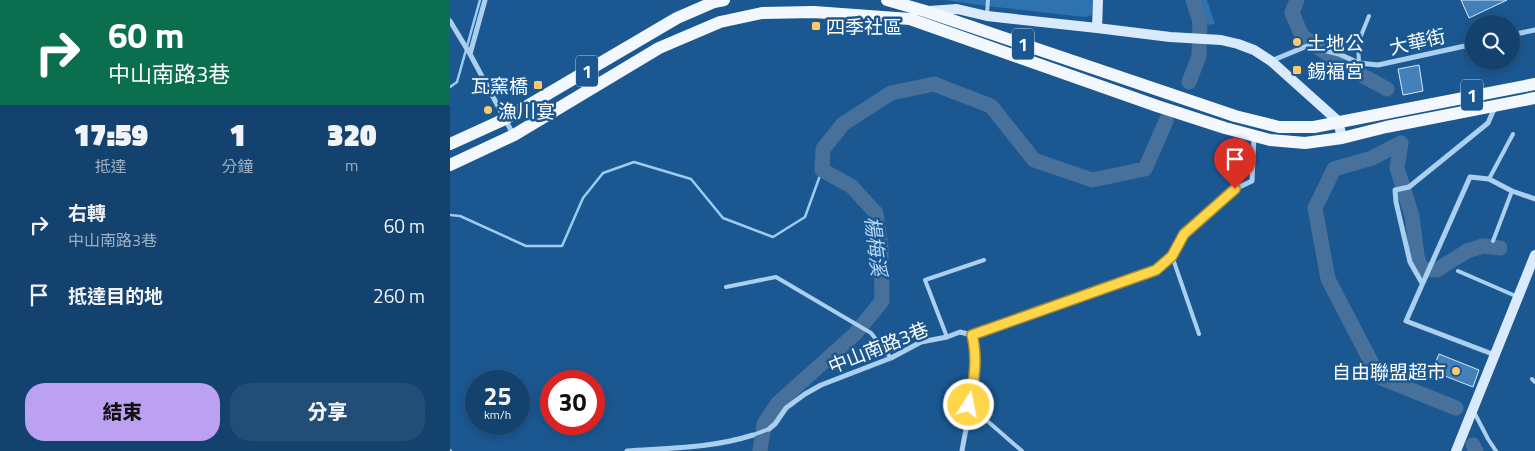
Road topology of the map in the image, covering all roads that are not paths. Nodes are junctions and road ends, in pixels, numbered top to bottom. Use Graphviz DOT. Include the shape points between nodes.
graph roads {
  1 [pos="485,0"];
  2 [pos="724,0"];
  3 [pos="886,0"];
  4 [pos="988,0"];
  5 [pos="1098,0"];
  6 [pos="925,11"];
  7 [pos="987,16"];
  8 [pos="1369,16"];
  9 [pos="910,19"];
  10 [pos="450,21"];
  11 [pos="1097,28"];
  12 [pos="1535,30"];
  13 [pos="1520,33"];
  14 [pos="1465,46"];
  15 [pos="468,50"];
  16 [pos="1271,61"];
  17 [pos="1359,63"];
  18 [pos="1535,84"];
  19 [pos="1535,98"];
  20 [pos="1495,106"];
  21 [pos="505,119"];
  22 [pos="1338,121"];
  23 [pos="1513,134"];
  24 [pos="514,135"];
  25 [pos="1254,136"];
  26 [pos="1342,138"];
  27 [pos="450,144"];
  28 [pos="450,165"];
  29 [pos="1490,179"];
  30 [pos="1512,190"];
  31 [pos="1535,199"];
  32 [pos="1492,241"];
  33 [pos="1535,255"];
  34 [pos="1172,256"];
  35 [pos="984,260"];
  36 [pos="1533,267"];
  37 [pos="1458,271"];
  38 [pos="1422,283"];
  39 [pos="726,287"];
  40 [pos="1518,297"];
  41 [pos="1199,334"];
  42 [pos="972,335"];
  43 [pos="947,337"];
  44 [pos="1495,355"];
  45 [pos="891,358"];
  46 [pos="969,405"];
  47 [pos="1473,410"];
  48 [pos="769,430"];
  49 [pos="752,435"];
  50 [pos="627,451"];
  51 [pos="962,451"];
  52 [pos="1022,451"];
  53 [pos="1456,451"];
  54 [pos="1496,451"];
  1 -- 15 [label="street"];
  2 -- 21 [label="main road, 1" via="677,18"];
  3 -- 6 [label="main road, 1"];
  4 -- 7 [label="lane"];
  5 -- 11 [label="street"];
  6 -- 7 [label="street" via="957,10"];
  6 -- 9 [label="street"];
  6 -- 22 [label="main road, 1" via="1235,116 1279,127 1314,127"];
  7 -- 11 [label="street"];
  8 -- 17 [label="lane" via="1358,43"];
  9 -- 24 [label="main road, 1" via="805,12 762,13 720,22 659,48"];
  9 -- 25 [label="main road, 1" via="1157,106"];
  10 -- 15 [label="street"];
  11 -- 16 [label="street" via="1221,40 1254,50"];
  12 -- 13 [label="street"];
  14 -- 17 [label="street, 大華街" via="1378,65"];
  15 -- 21 [label="street"];
  16 -- 17 [label="street, 大華街" via="1307,46"];
  16 -- 22 [label="street"];
  18 -- 22 [label="main road, 1"];
  19 -- 20 [label="main road, 1"];
  20 -- 26 [label="main road, 1"];
  20 -- 38 [label="street" via="1488,123 1408,187 1395,190 1410,262"];
  21 -- 24 [label="street"];
  21 -- 27 [label="main road, 1"];
  22 -- 26 [label="street"];
  23 -- 29 [label="lane"];
  24 -- 28 [label="main road, 1"];
  25 -- 26 [label="main road, 1" via="1305,143"];
  25 -- 34 [label="street, 中山南路3巷" via="1252,181 1235,189 1184,234"];
  29 -- 30 [label="street"];
  29 -- 38 [label="street" via="1470,177"];
  30 -- 31 [label="street"];
  30 -- 32 [label="lane"];
  33 -- 36 [label="street"];
  34 -- 41 [label="lane"];
  34 -- 42 [label="street, 中山南路3巷" via="1156,270"];
  35 -- 43 [label="lane" via="925,280"];
  36 -- 40 [label="street"];
  37 -- 40 [label="lane"];
  38 -- 44 [label="street" via="1406,321"];
  39 -- 45 [label="lane" via="776,277 870,333"];
  40 -- 44 [label="street"];
  42 -- 43 [label="street, 中山南路3巷" via="960,332"];
  42 -- 46 [label="street" via="974,380"];
  43 -- 45 [label="street, 中山南路3巷" via="921,342"];
  44 -- 47 [label="street"];
  45 -- 48 [label="street, 中山南路3巷" via="805,394 786,408"];
  46 -- 51 [label="street"];
  46 -- 52 [label="lane"];
  47 -- 53 [label="street"];
  47 -- 54 [label="lane"];
  48 -- 49 [label="lane"];
  49 -- 50 [label="street" via="700,445"];
}
